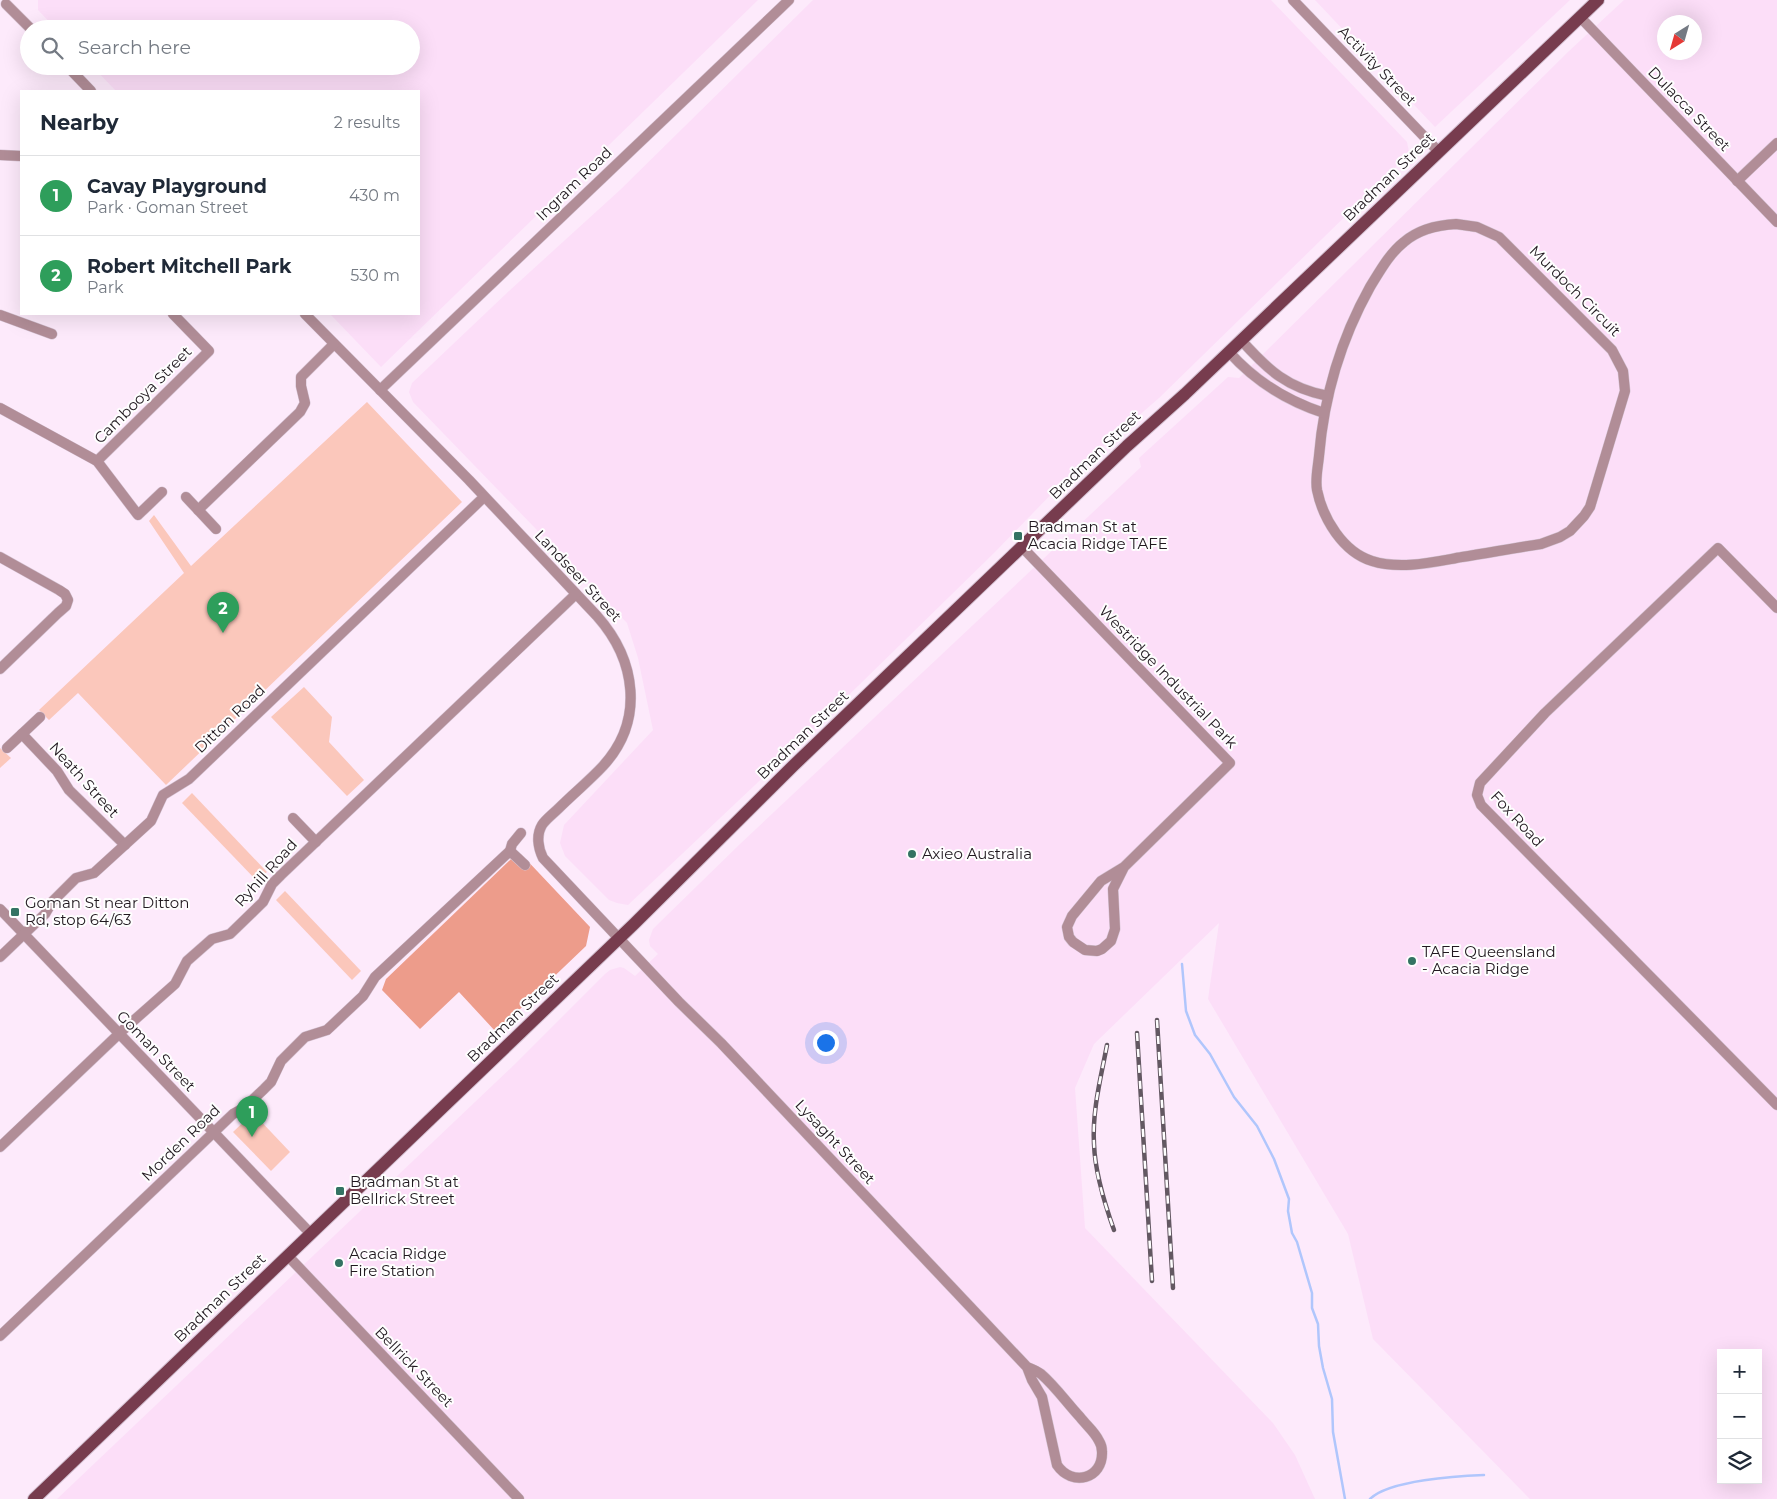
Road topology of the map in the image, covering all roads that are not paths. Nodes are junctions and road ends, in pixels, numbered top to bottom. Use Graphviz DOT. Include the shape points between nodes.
graph roads {
  1 [pos="790,0"];
  2 [pos="1293,0"];
  3 [pos="1598,0"];
  4 [pos="4,5"];
  5 [pos="1580,17"];
  6 [pos="21,20"];
  7 [pos="76,75"];
  8 [pos="90,90"];
  9 [pos="1777,143"];
  10 [pos="1439,152"];
  11 [pos="0,154"];
  12 [pos="20,156"];
  13 [pos="1737,181"];
  14 [pos="1777,222"];
  15 [pos="174,315"];
  16 [pos="306,315"];
  17 [pos="0,316"];
  18 [pos="52,334"];
  19 [pos="1241,340"];
  20 [pos="334,344"];
  21 [pos="1229,352"];
  22 [pos="380,390"];
  23 [pos="1328,396"];
  24 [pos="0,408"];
  25 [pos="1324,413"];
  26 [pos="97,461"];
  27 [pos="162,492"];
  28 [pos="186,497"];
  29 [pos="484,497"];
  30 [pos="198,510"];
  31 [pos="216,529"];
  32 [pos="1023,548"];
  33 [pos="0,557"];
  34 [pos="576,594"];
  35 [pos="1777,608"];
  36 [pos="0,669"];
  37 [pos="40,717"];
  38 [pos="22,734"];
  39 [pos="7,748"];
  40 [pos="293,818"];
  41 [pos="521,833"];
  42 [pos="316,842"];
  43 [pos="125,845"];
  44 [pos="510,851"];
  45 [pos="525,865"];
  46 [pos="1124,867"];
  47 [pos="0,909"];
  48 [pos="24,935"];
  49 [pos="619,938"];
  50 [pos="0,957"];
  51 [pos="119,1033"];
  52 [pos="1777,1105"];
  53 [pos="213,1133"];
  54 [pos="0,1146"];
  55 [pos="311,1234"];
  56 [pos="288,1256"];
  57 [pos="0,1336"];
  58 [pos="1027,1367"];
  59 [pos="34,1499"];
  60 [pos="519,1499"];
  1 -- 22 [label="street, Ingram Road"];
  2 -- 10 [label="street, Activity Street"];
  3 -- 5 [label="main road, Bradman Street"];
  4 -- 6 [label="street"];
  5 -- 10 [label="main road, Bradman Street"];
  5 -- 13 [label="street, Dulacca Street"];
  7 -- 8 [label="street"];
  9 -- 13 [label="street"];
  10 -- 19 [label="main road, Bradman Street"];
  11 -- 12 [label="street"];
  13 -- 14 [label="street, Dulacca Street"];
  15 -- 26 [label="street, Cambooya Street" via="209,351"];
  16 -- 20 [label="street, Landseer Street"];
  17 -- 18 [label="street"];
  19 -- 21 [label="main road, Bradman Street"];
  19 -- 23 [label="street" via="1264,365 1288,383"];
  20 -- 22 [label="street, Landseer Street"];
  20 -- 30 [label="street" via="302,377 305,403 300,412"];
  21 -- 25 [label="street" via="1276,392"];
  21 -- 32 [label="main road, Bradman Street"];
  22 -- 29 [label="street, Landseer Street"];
  23 -- 25 [label="street, Murdoch Circuit"];
  23 -- 25 [label="street, Murdoch Circuit" via="1348,332 1386,261 1403,242 1420,231 1456,224 1488,231 1508,245 1612,350 1625,378 1623,401 1590,507 1570,531 1541,544 1417,564 1392,565 1362,557 1346,546 1327,520 1317,489"];
  24 -- 26 [label="street"];
  26 -- 27 [label="street" via="138,515"];
  28 -- 30 [label="street"];
  29 -- 34 [label="street, Landseer Street"];
  29 -- 43 [label="street, Ditton Road" via="189,779 164,795 151,821"];
  30 -- 31 [label="street"];
  32 -- 46 [label="street, Westridge Industrial Park" via="1230,763"];
  32 -- 49 [label="main road, Bradman Street" via="793,766"];
  33 -- 36 [label="street" via="59,590 68,600 66,606"];
  34 -- 42 [label="street, Ryhill Road"];
  34 -- 49 [label="street, Landseer Street" via="604,623 621,650 629,677 629,713 613,753 544,823 538,835 539,846 546,860"];
  35 -- 52 [label="street, Fox Road" via="1718,548 1544,713 1480,782 1477,795 1481,805"];
  37 -- 38 [label="street"];
  38 -- 39 [label="street"];
  38 -- 43 [label="street, Neath Street" via="69,790"];
  40 -- 42 [label="street"];
  41 -- 44 [label="street, Morden Road"];
  42 -- 51 [label="street, Ryhill Road" via="272,884 263,902 230,934 212,939 187,961 175,984"];
  43 -- 48 [label="street, Ditton Road" via="94,873 76,878"];
  44 -- 45 [label="street"];
  44 -- 53 [label="street, Morden Road" via="375,977 363,996 327,1030 305,1038 282,1061 271,1082"];
  46 -- 46 [label="street, Westridge Industrial Park" via="1113,889 1115,929 1111,941 1097,951 1085,950 1069,938 1068,922 1101,881"];
  47 -- 48 [label="street, Goman Street"];
  48 -- 50 [label="street, Ditton Road"];
  48 -- 51 [label="street, Goman Street"];
  49 -- 55 [label="main road, Bradman Street"];
  49 -- 58 [label="street, Lysaght Street"];
  51 -- 53 [label="street, Goman Street"];
  51 -- 54 [label="street, Ryhill Road"];
  53 -- 55 [label="street, Goman Street"];
  53 -- 57 [label="street, Morden Road"];
  55 -- 56 [label="main road, Bradman Street"];
  56 -- 59 [label="main road, Bradman Street"];
  56 -- 60 [label="street, Bellrick Street"];
  58 -- 58 [label="street, Lysaght Street" via="1040,1373 1100,1442 1102,1457 1092,1474 1072,1478 1057,1465 1042,1397"];
}
